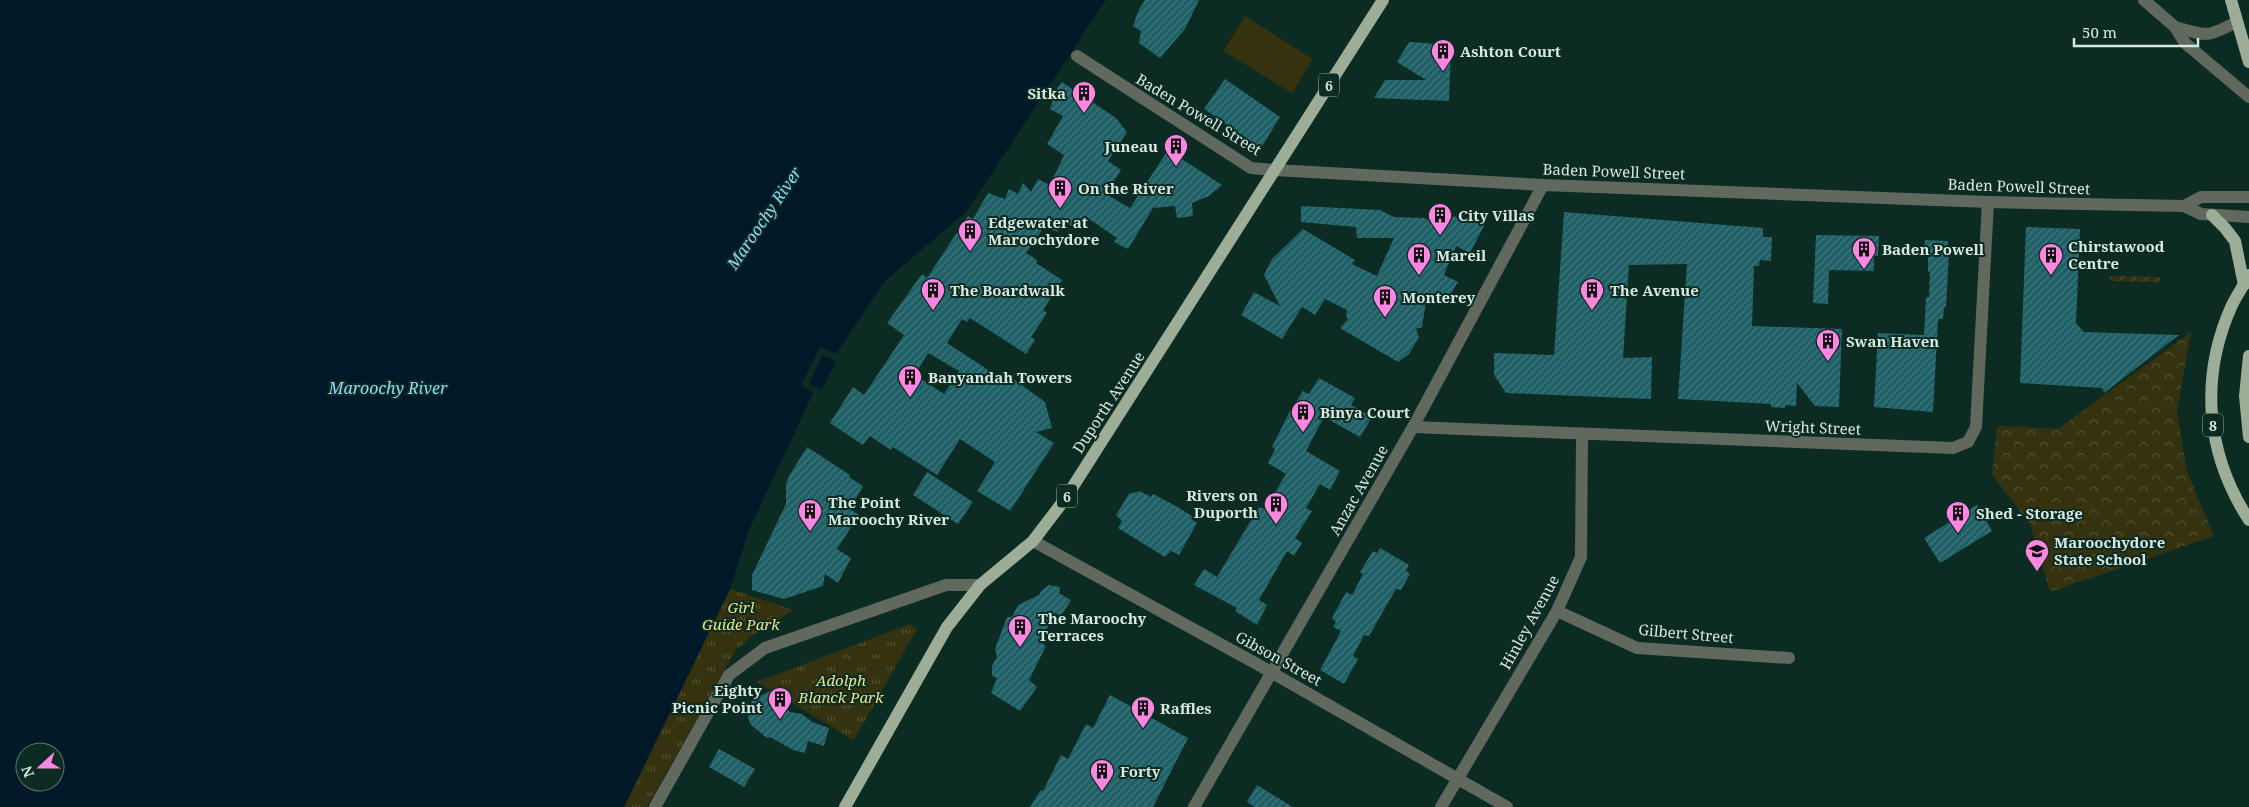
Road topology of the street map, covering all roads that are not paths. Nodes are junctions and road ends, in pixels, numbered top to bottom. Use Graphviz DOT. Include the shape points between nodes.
graph roads {
  1 [pos="1384,0"];
  2 [pos="2144,0"];
  3 [pos="2231,0"];
  4 [pos="2237,22"];
  5 [pos="2175,27"];
  6 [pos="1076,56"];
  7 [pos="2249,62"];
  8 [pos="2249,97"];
  9 [pos="1275,170"];
  10 [pos="1543,185"];
  11 [pos="2249,198"];
  12 [pos="1988,202"];
  13 [pos="2184,206"];
  14 [pos="2212,215"];
  15 [pos="2249,217"];
  16 [pos="2246,280"];
  17 [pos="2249,356"];
  18 [pos="1413,427"];
  19 [pos="1582,435"];
  20 [pos="2249,436"];
  21 [pos="2249,520"];
  22 [pos="1033,541"];
  23 [pos="980,585"];
  24 [pos="1557,611"];
  25 [pos="1789,658"];
  26 [pos="1272,672"];
  27 [pos="1458,778"];
  28 [pos="655,807"];
  29 [pos="845,807"];
  30 [pos="1194,807"];
  31 [pos="1442,807"];
  32 [pos="1507,807"];
  1 -- 9 [label="main road, Duporth Avenue / 6"];
  2 -- 5 [label="street"];
  3 -- 4 [label="main road"];
  4 -- 5 [label="street" via="2207,35"];
  4 -- 7 [label="main road"];
  5 -- 8 [label="street" via="2184,43"];
  6 -- 9 [label="street, Baden Powell Street" via="1251,168"];
  9 -- 10 [label="street, Baden Powell Street"];
  9 -- 22 [label="main road, Duporth Avenue / 6" via="1065,499"];
  10 -- 12 [label="street, Baden Powell Street"];
  10 -- 18 [label="street, Anzac Avenue"];
  11 -- 13 [label="street, Baden Powell Street" via="2201,197"];
  12 -- 13 [label="street, Baden Powell Street"];
  12 -- 19 [label="street, Wright Street" via="1976,427 1968,442 1953,448"];
  13 -- 14 [label="street, Baden Powell Street"];
  14 -- 15 [label="street, Baden Powell Street"];
  14 -- 16 [label="main road" via="2234,242"];
  16 -- 21 [label="main road, 8" via="2225,323 2214,365 2212,420 2222,466"];
  17 -- 20 [label="main road" via="2245,396"];
  18 -- 19 [label="street, Wright Street"];
  18 -- 26 [label="street, Anzac Avenue"];
  19 -- 24 [label="street, Hinley Avenue" via="1581,557"];
  22 -- 23 [label="main road, Duporth Avenue / 6"];
  22 -- 26 [label="street, Gibson Street"];
  23 -- 28 [label="street" via="946,585 766,648 729,675"];
  23 -- 29 [label="main road, Duporth Avenue / 6" via="947,627"];
  24 -- 25 [label="street, Gilbert Street" via="1636,648"];
  24 -- 27 [label="street, Hinley Avenue"];
  26 -- 27 [label="street, Gibson Street"];
  26 -- 30 [label="street, Anzac Avenue"];
  27 -- 31 [label="street, Hinley Avenue"];
  27 -- 32 [label="street, Gibson Street"];
}
